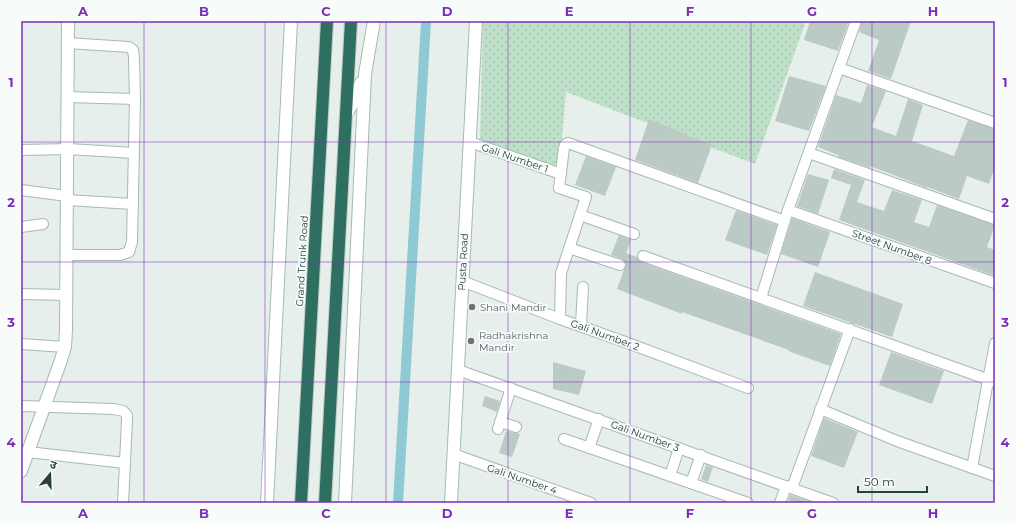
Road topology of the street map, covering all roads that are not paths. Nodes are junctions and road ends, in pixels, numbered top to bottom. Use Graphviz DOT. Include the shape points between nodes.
graph roads {
  1 [pos="68,21"];
  2 [pos="291,21"];
  3 [pos="327,21"];
  4 [pos="351,21"];
  5 [pos="374,21"];
  6 [pos="476,21"];
  7 [pos="856,21"];
  8 [pos="68,43"];
  9 [pos="839,68"];
  10 [pos="364,74"];
  11 [pos="68,97"];
  12 [pos="135,99"];
  13 [pos="346,114"];
  14 [pos="995,123"];
  15 [pos="470,142"];
  16 [pos="68,149"];
  17 [pos="21,150"];
  18 [pos="134,152"];
  19 [pos="809,153"];
  20 [pos="561,174"];
  21 [pos="21,190"];
  22 [pos="67,198"];
  23 [pos="132,204"];
  24 [pos="788,210"];
  25 [pos="580,215"];
  26 [pos="995,219"];
  27 [pos="785,221"];
  28 [pos="43,224"];
  29 [pos="21,227"];
  30 [pos="634,234"];
  31 [pos="569,248"];
  32 [pos="66,255"];
  33 [pos="643,256"];
  34 [pos="620,265"];
  35 [pos="462,281"];
  36 [pos="995,283"];
  37 [pos="583,287"];
  38 [pos="21,294"];
  39 [pos="66,295"];
  40 [pos="761,298"];
  41 [pos="560,319"];
  42 [pos="581,325"];
  43 [pos="850,329"];
  44 [pos="995,343"];
  45 [pos="21,344"];
  46 [pos="65,346"];
  47 [pos="458,370"];
  48 [pos="992,381"];
  49 [pos="511,388"];
  50 [pos="748,388"];
  51 [pos="21,406"];
  52 [pos="44,407"];
  53 [pos="820,409"];
  54 [pos="599,420"];
  55 [pos="516,427"];
  56 [pos="564,439"];
  57 [pos="589,448"];
  58 [pos="679,448"];
  59 [pos="28,452"];
  60 [pos="453,454"];
  61 [pos="701,455"];
  62 [pos="125,462"];
  63 [pos="972,468"];
  64 [pos="21,471"];
  65 [pos="670,476"];
  66 [pos="995,476"];
  67 [pos="691,483"];
  68 [pos="789,487"];
  69 [pos="122,503"];
  70 [pos="267,503"];
  71 [pos="302,503"];
  72 [pos="325,503"];
  73 [pos="344,503"];
  74 [pos="451,503"];
  75 [pos="592,503"];
  76 [pos="748,503"];
  77 [pos="780,503"];
  78 [pos="833,503"];
  1 -- 8 [label="main road"];
  2 -- 70 [label="main road"];
  3 -- 71 [label="highway, Grand Trunk Road"];
  4 -- 13 [label="highway"];
  5 -- 10 [label="main road"];
  6 -- 15 [label="main road, Pusta Road"];
  7 -- 9 [label="street"];
  8 -- 11 [label="main road"];
  8 -- 12 [label="street" via="129,47 133,50"];
  9 -- 14 [label="street"];
  9 -- 19 [label="street"];
  10 -- 13 [label="main road"];
  10 -- 73 [label="main road"];
  11 -- 12 [label="street"];
  11 -- 16 [label="main road"];
  12 -- 18 [label="street"];
  13 -- 72 [label="highway"];
  15 -- 20 [label="street, Gali Number 1"];
  15 -- 35 [label="main road, Pusta Road"];
  16 -- 17 [label="street"];
  16 -- 18 [label="street"];
  16 -- 22 [label="main road"];
  18 -- 23 [label="street"];
  19 -- 24 [label="street"];
  19 -- 26 [label="street"];
  20 -- 25 [label="street" via="559,188 586,197"];
  20 -- 27 [label="street" via="564,148 568,143"];
  21 -- 22 [label="street"];
  22 -- 23 [label="street"];
  22 -- 32 [label="main road"];
  23 -- 32 [label="street" via="132,242 129,252 120,255"];
  24 -- 27 [label="street"];
  24 -- 36 [label="street, Street Number 8"];
  25 -- 30 [label="street"];
  25 -- 31 [label="street"];
  27 -- 40 [label="street"];
  28 -- 29 [label="street"];
  31 -- 34 [label="street"];
  31 -- 41 [label="street" via="561,273"];
  32 -- 39 [label="main road"];
  33 -- 40 [label="street"];
  35 -- 41 [label="street, Gali Number 2"];
  35 -- 47 [label="main road, Pusta Road"];
  37 -- 42 [label="street"];
  38 -- 39 [label="street"];
  39 -- 46 [label="main road"];
  40 -- 43 [label="street"];
  41 -- 42 [label="street, Gali Number 2"];
  42 -- 50 [label="street, Gali Number 2"];
  43 -- 48 [label="street"];
  43 -- 53 [label="street"];
  44 -- 48 [label="street"];
  45 -- 46 [label="street"];
  46 -- 52 [label="main road"];
  47 -- 49 [label="street, Gali Number 3"];
  47 -- 60 [label="main road, Pusta Road"];
  48 -- 63 [label="street"];
  49 -- 54 [label="street, Gali Number 3"];
  49 -- 55 [label="street" via="499,425"];
  51 -- 52 [label="street"];
  52 -- 59 [label="main road"];
  52 -- 62 [label="street" via="123,411 127,414"];
  53 -- 63 [label="street"];
  53 -- 68 [label="street"];
  54 -- 57 [label="street"];
  54 -- 58 [label="street, Gali Number 3"];
  56 -- 57 [label="street"];
  57 -- 65 [label="street"];
  58 -- 61 [label="street, Gali Number 3"];
  58 -- 65 [label="street"];
  59 -- 62 [label="street"];
  59 -- 64 [label="main road"];
  60 -- 74 [label="main road, Pusta Road"];
  60 -- 75 [label="street, Gali Number 4"];
  61 -- 67 [label="street"];
  61 -- 68 [label="street, Gali Number 3"];
  62 -- 69 [label="street"];
  63 -- 66 [label="street"];
  65 -- 67 [label="street"];
  67 -- 76 [label="street"];
  68 -- 77 [label="street"];
  68 -- 78 [label="street, Gali Number 3"];
}
